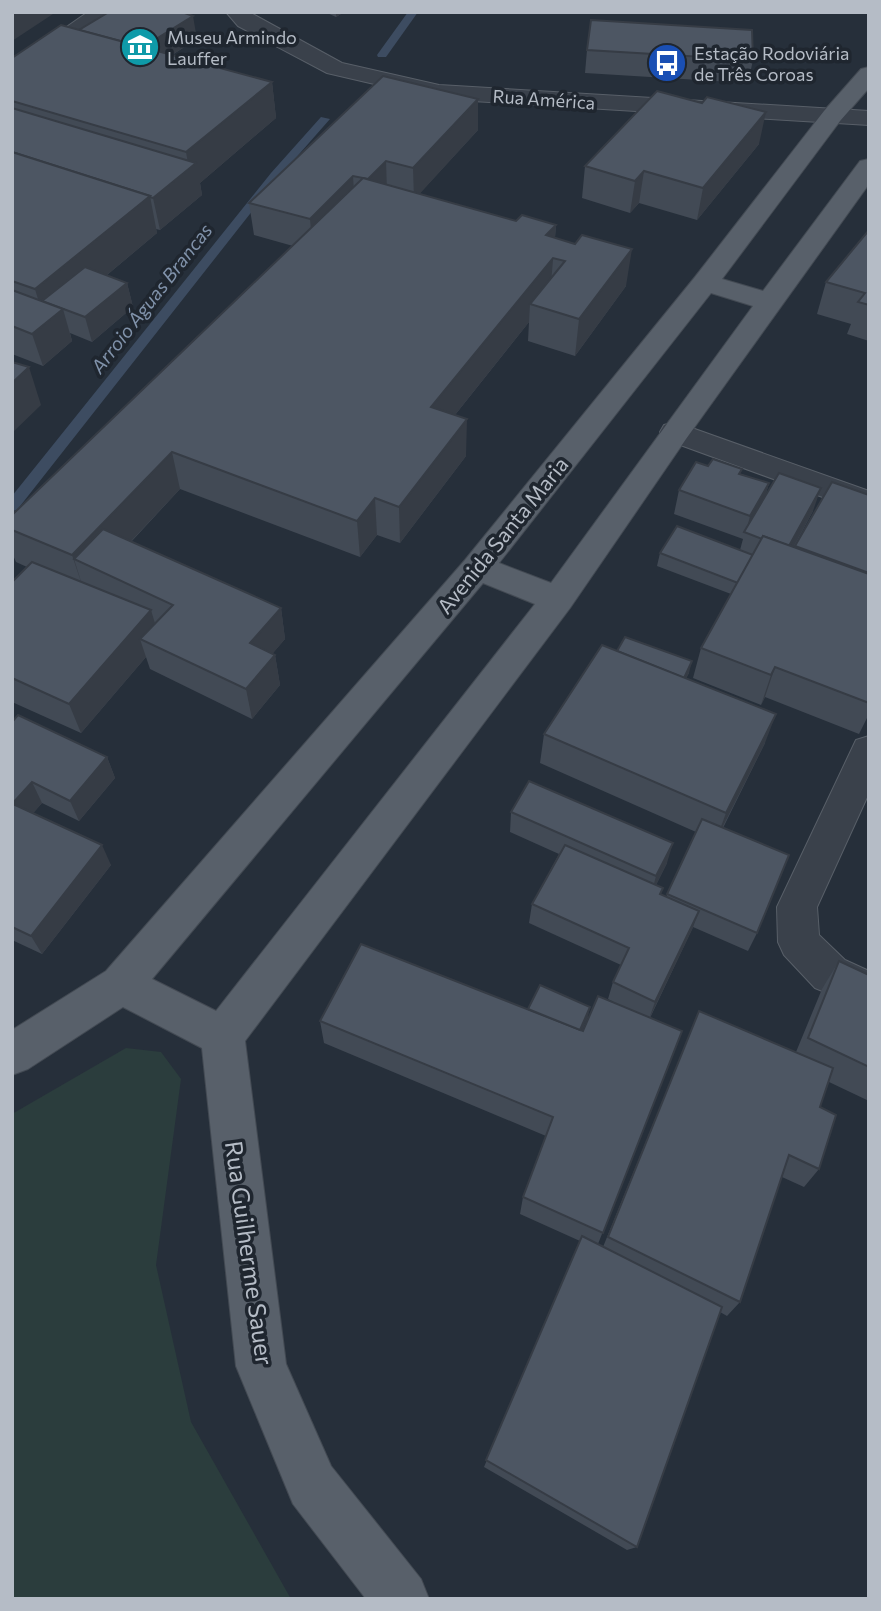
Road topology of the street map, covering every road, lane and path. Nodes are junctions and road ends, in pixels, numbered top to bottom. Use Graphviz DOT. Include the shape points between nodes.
graph roads {
  1 [pos="103,12"];
  2 [pos="236,12"];
  3 [pos="869,74"];
  4 [pos="12,76"];
  5 [pos="832,116"];
  6 [pos="869,118"];
  7 [pos="869,166"];
  8 [pos="705,283"];
  9 [pos="770,302"];
  10 [pos="675,432"];
  11 [pos="869,503"];
  12 [pos="477,568"];
  13 [pos="558,599"];
  14 [pos="869,751"];
  15 [pos="121,985"];
  16 [pos="869,991"];
  17 [pos="223,1036"];
  18 [pos="12,1054"];
  19 [pos="401,1599"];
  1 -- 4 [label="street"];
  2 -- 5 [label="street, Rua América" via="335,68 439,92"];
  3 -- 5 [label="main road, Avenida Santa Maria"];
  5 -- 6 [label="street, Rua América"];
  5 -- 8 [label="main road, Avenida Santa Maria"];
  7 -- 9 [label="main road"];
  8 -- 9 [label="main road"];
  8 -- 12 [label="main road, Avenida Santa Maria"];
  9 -- 10 [label="main road"];
  10 -- 11 [label="street"];
  10 -- 13 [label="main road"];
  12 -- 13 [label="main road"];
  12 -- 15 [label="main road, Avenida Santa Maria"];
  13 -- 17 [label="main road"];
  14 -- 16 [label="street" via="797,907 799,942 830,974"];
  15 -- 17 [label="main road"];
  15 -- 18 [label="main road"];
  17 -- 19 [label="main road, Rua Guilherme Sauer" via="261,1367 312,1485"];
}
